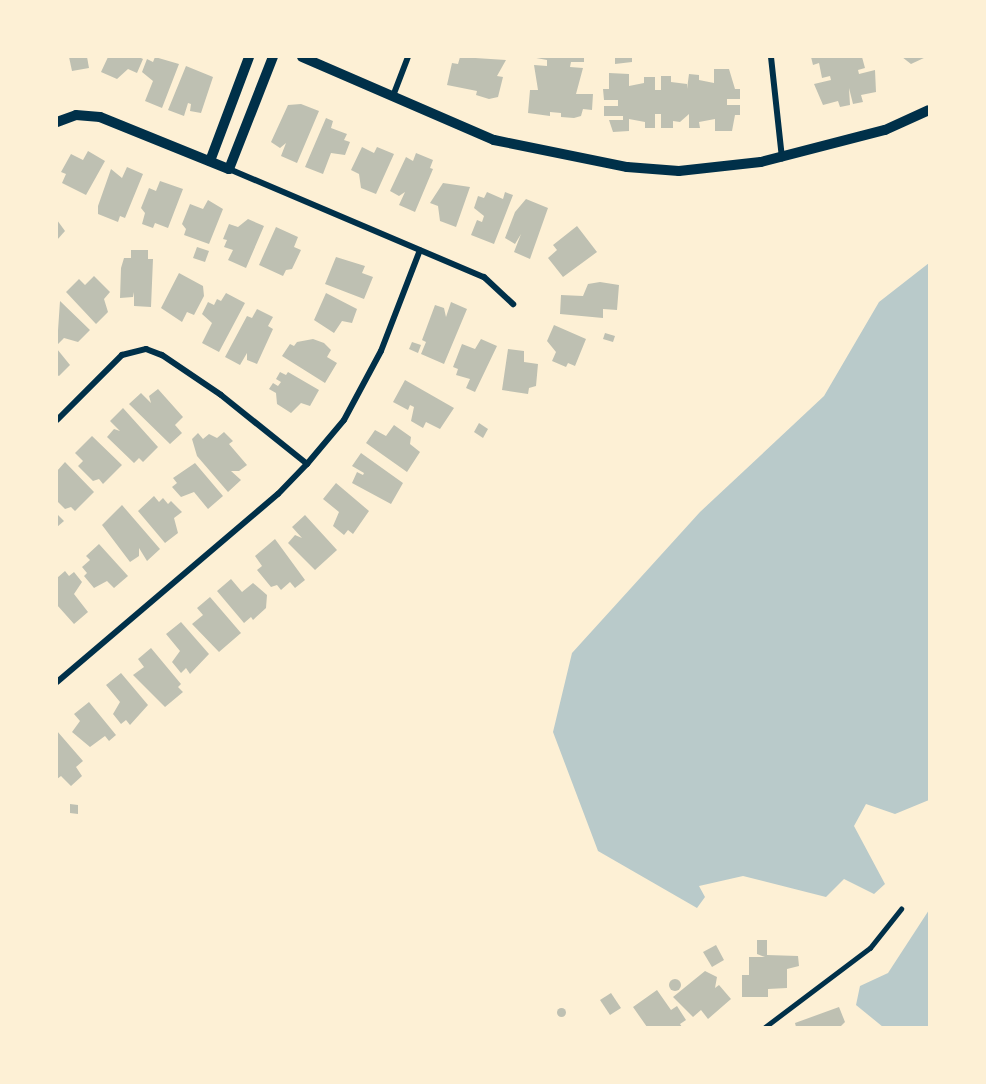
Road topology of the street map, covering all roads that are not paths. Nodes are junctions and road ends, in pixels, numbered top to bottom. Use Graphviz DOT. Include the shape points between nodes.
graph roads {
  1 [pos="249,57"];
  2 [pos="273,57"];
  3 [pos="302,57"];
  4 [pos="408,57"];
  5 [pos="771,57"];
  6 [pos="393,96"];
  7 [pos="929,110"];
  8 [pos="57,122"];
  9 [pos="782,158"];
  10 [pos="210,161"];
  11 [pos="229,169"];
  12 [pos="420,250"];
  13 [pos="513,304"];
  14 [pos="57,420"];
  15 [pos="307,464"];
  16 [pos="57,682"];
  17 [pos="901,909"];
  18 [pos="765,1027"];
  1 -- 10 [label="street"];
  2 -- 11 [label="street"];
  3 -- 6 [label="street"];
  4 -- 6 [label="street"];
  5 -- 9 [label="street"];
  6 -- 9 [label="street" via="494,140 627,168 679,171"];
  7 -- 9 [label="street" via="885,130"];
  8 -- 10 [label="street" via="76,115 100,117"];
  10 -- 11 [label="street"];
  11 -- 12 [label="street"];
  12 -- 13 [label="street" via="484,277"];
  12 -- 15 [label="street" via="381,351 344,420"];
  14 -- 15 [label="street" via="122,355 146,349 162,355 221,395"];
  15 -- 16 [label="street" via="278,494"];
  17 -- 18 [label="lane" via="870,948"];
}
